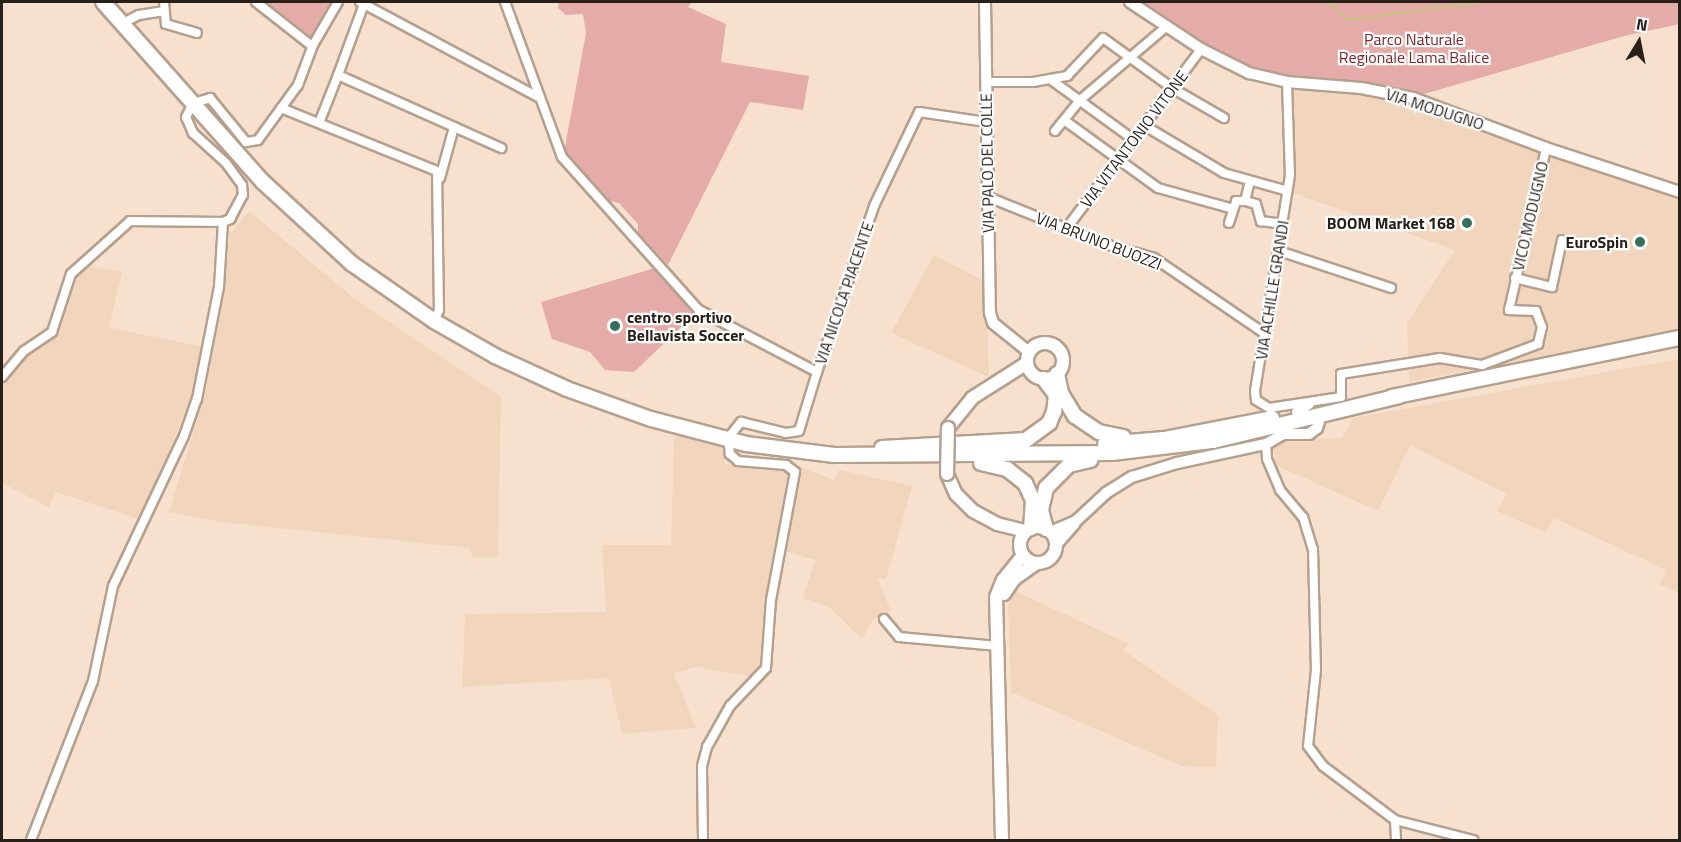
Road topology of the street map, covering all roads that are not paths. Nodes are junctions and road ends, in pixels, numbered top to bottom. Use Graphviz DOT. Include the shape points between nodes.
graph roads {
  1 [pos="103,2"];
  2 [pos="164,2"];
  3 [pos="256,2"];
  4 [pos="338,2"];
  5 [pos="505,2"];
  6 [pos="985,2"];
  7 [pos="1130,2"];
  8 [pos="362,3"];
  9 [pos="163,11"];
  10 [pos="123,23"];
  11 [pos="1167,26"];
  12 [pos="197,33"];
  13 [pos="312,46"];
  14 [pos="1201,49"];
  15 [pos="1129,58"];
  16 [pos="338,75"];
  17 [pos="1050,79"];
  18 [pos="986,82"];
  19 [pos="1287,82"];
  20 [pos="1172,88"];
  21 [pos="540,98"];
  22 [pos="1079,101"];
  23 [pos="193,103"];
  24 [pos="281,108"];
  25 [pos="1224,118"];
  26 [pos="1064,120"];
  27 [pos="986,122"];
  28 [pos="319,123"];
  29 [pos="1145,126"];
  30 [pos="454,127"];
  31 [pos="1055,132"];
  32 [pos="1134,140"];
  33 [pos="501,148"];
  34 [pos="1546,148"];
  35 [pos="1118,162"];
  36 [pos="440,179"];
  37 [pos="1250,182"];
  38 [pos="1288,190"];
  39 [pos="1680,192"];
  40 [pos="988,197"];
  41 [pos="1245,201"];
  42 [pos="1233,209"];
  43 [pos="223,222"];
  44 [pos="1229,223"];
  45 [pos="1283,224"];
  46 [pos="1066,229"];
  47 [pos="1562,240"];
  48 [pos="1280,251"];
  49 [pos="1515,281"];
  50 [pos="1391,288"];
  51 [pos="434,321"];
  52 [pos="1264,333"];
  53 [pos="1680,338"];
  54 [pos="1030,358"];
  55 [pos="817,372"];
  56 [pos="2,377"];
  57 [pos="1050,377"];
  58 [pos="1342,388"];
  59 [pos="1399,396"];
  60 [pos="1303,408"];
  61 [pos="1321,415"];
  62 [pos="1247,423"];
  63 [pos="1270,427"];
  64 [pos="728,438"];
  65 [pos="1266,444"];
  66 [pos="882,448"];
  67 [pos="853,457"];
  68 [pos="1076,521"];
  69 [pos="997,524"];
  70 [pos="1029,530"];
  71 [pos="1048,530"];
  72 [pos="1056,545"];
  73 [pos="1022,552"];
  74 [pos="1037,563"];
  75 [pos="998,618"];
  76 [pos="884,619"];
  77 [pos="998,646"];
  78 [pos="1395,820"];
  79 [pos="32,840"];
  80 [pos="703,840"];
  81 [pos="1002,840"];
  82 [pos="1396,840"];
  83 [pos="1473,840"];
  1 -- 10 [label="main road"];
  2 -- 9 [label="street"];
  3 -- 13 [label="street"];
  4 -- 13 [label="street"];
  5 -- 21 [label="street, VIA NICOLA PIACENTE"];
  6 -- 18 [label="street, VIA PALO DEL COLLE"];
  7 -- 11 [label="street, VIA MODUGNO"];
  8 -- 16 [label="street"];
  8 -- 21 [label="street"];
  9 -- 10 [label="street" via="139,15"];
  9 -- 12 [label="street" via="166,24"];
  10 -- 23 [label="main road"];
  11 -- 14 [label="street, VIA MODUGNO"];
  11 -- 15 [label="street"];
  13 -- 24 [label="street" via="297,85"];
  14 -- 19 [label="street, VIA MODUGNO" via="1249,73"];
  14 -- 20 [label="street, VIA VITANTONIO VITONE"];
  15 -- 17 [label="street" via="1103,38 1066,76"];
  15 -- 20 [label="street"];
  15 -- 22 [label="street"];
  16 -- 28 [label="street"];
  16 -- 30 [label="street"];
  17 -- 18 [label="street"];
  17 -- 22 [label="street"];
  18 -- 27 [label="street, VIA PALO DEL COLLE"];
  19 -- 34 [label="street, VIA MODUGNO" via="1390,92"];
  19 -- 38 [label="street, VIA ACHILLE GRANDI"];
  20 -- 25 [label="street"];
  20 -- 29 [label="street, VIA VITANTONIO VITONE"];
  21 -- 55 [label="street, VIA NICOLA PIACENTE" via="562,157 699,310"];
  22 -- 26 [label="street"];
  22 -- 32 [label="street"];
  23 -- 24 [label="street" via="214,100 243,138 253,143"];
  23 -- 43 [label="street" via="186,117 187,125 226,163 242,185 243,195"];
  23 -- 51 [label="main road" via="301,219 351,263"];
  24 -- 28 [label="street"];
  26 -- 31 [label="street"];
  26 -- 35 [label="street"];
  27 -- 40 [label="street, VIA PALO DEL COLLE"];
  27 -- 55 [label="street, VIA NICOLA PIACENTE" via="919,112 874,206"];
  28 -- 36 [label="street" via="437,171"];
  29 -- 32 [label="street, VIA VITANTONIO VITONE"];
  29 -- 37 [label="street" via="1224,173"];
  30 -- 33 [label="street"];
  30 -- 36 [label="street"];
  32 -- 35 [label="street, VIA VITANTONIO VITONE"];
  34 -- 39 [label="street, VIA MODUGNO"];
  34 -- 49 [label="street, VICO MODUGNO"];
  35 -- 42 [label="street" via="1158,188"];
  35 -- 46 [label="street, VIA VITANTONIO VITONE"];
  36 -- 51 [label="street" via="439,310"];
  37 -- 38 [label="street"];
  37 -- 41 [label="street"];
  38 -- 45 [label="street, VIA ACHILLE GRANDI"];
  40 -- 46 [label="street, VIA BRUNO BUOZZI"];
  40 -- 54 [label="street, VIA PALO DEL COLLE" via="993,323"];
  41 -- 42 [label="street" via="1236,201"];
  41 -- 45 [label="street" via="1256,204 1261,220"];
  42 -- 44 [label="street"];
  43 -- 56 [label="street" via="130,221 71,274 56,326 24,351"];
  43 -- 79 [label="street" via="219,287 197,399 184,436 113,586 93,681"];
  45 -- 48 [label="street, VIA ACHILLE GRANDI"];
  46 -- 52 [label="street, VIA BRUNO BUOZZI" via="1154,258"];
  47 -- 49 [label="street" via="1552,287"];
  48 -- 50 [label="street"];
  48 -- 52 [label="street, VIA ACHILLE GRANDI"];
  49 -- 58 [label="street, VICO MODUGNO" via="1509,310 1536,311 1539,316 1542,336 1531,349 1482,364 1440,358 1341,374"];
  51 -- 64 [label="main road" via="495,356 567,389 651,419"];
  52 -- 60 [label="street, VIA ACHILLE GRANDI" via="1256,400 1269,408"];
  53 -- 59 [label="main road"];
  54 -- 57 [label="main road"];
  54 -- 57 [label="main road" via="1045,344 1056,348 1062,358"];
  54 -- 69 [label="main road, bridge" via="972,398 948,428 947,474 963,503"];
  55 -- 64 [label="street" via="799,431 786,433 741,422"];
  57 -- 62 [label="main road" via="1071,410 1091,428 1106,435 1124,437"];
  57 -- 66 [label="main road" via="1056,395 1054,412 1049,423 1026,440"];
  58 -- 60 [label="street, VIA ACHILLE GRANDI" via="1341,398"];
  59 -- 60 [label="main road"];
  59 -- 61 [label="main road"];
  60 -- 62 [label="main road"];
  61 -- 63 [label="main road"];
  61 -- 65 [label="street" via="1314,432 1283,434"];
  62 -- 66 [label="main road" via="1120,443"];
  63 -- 67 [label="main road" via="1150,451"];
  63 -- 71 [label="main road" via="1195,449 1069,465 1046,488 1041,510"];
  64 -- 66 [label="main road"];
  64 -- 67 [label="main road" via="771,448"];
  64 -- 80 [label="street" via="730,454 738,461 786,465 795,472 771,600 766,668 730,706 707,747 702,766"];
  65 -- 68 [label="street" via="1132,477 1106,493"];
  65 -- 78 [label="street" via="1267,459 1280,490 1304,517 1313,549 1316,670 1308,746 1323,766"];
  67 -- 70 [label="main road" via="895,464 985,463 1007,469 1030,492 1034,507"];
  68 -- 71 [label="street"];
  68 -- 72 [label="street"];
  69 -- 70 [label="main road"];
  69 -- 73 [label="main road"];
  70 -- 71 [label="main road"];
  70 -- 73 [label="main road"];
  71 -- 72 [label="main road"];
  72 -- 74 [label="main road" via="1052,556"];
  73 -- 74 [label="main road"];
  73 -- 75 [label="main road" via="998,588"];
  74 -- 75 [label="main road" via="1008,586"];
  75 -- 77 [label="main road"];
  76 -- 77 [label="street" via="899,637"];
  77 -- 81 [label="main road"];
  78 -- 82 [label="street"];
  78 -- 83 [label="street"];
}
